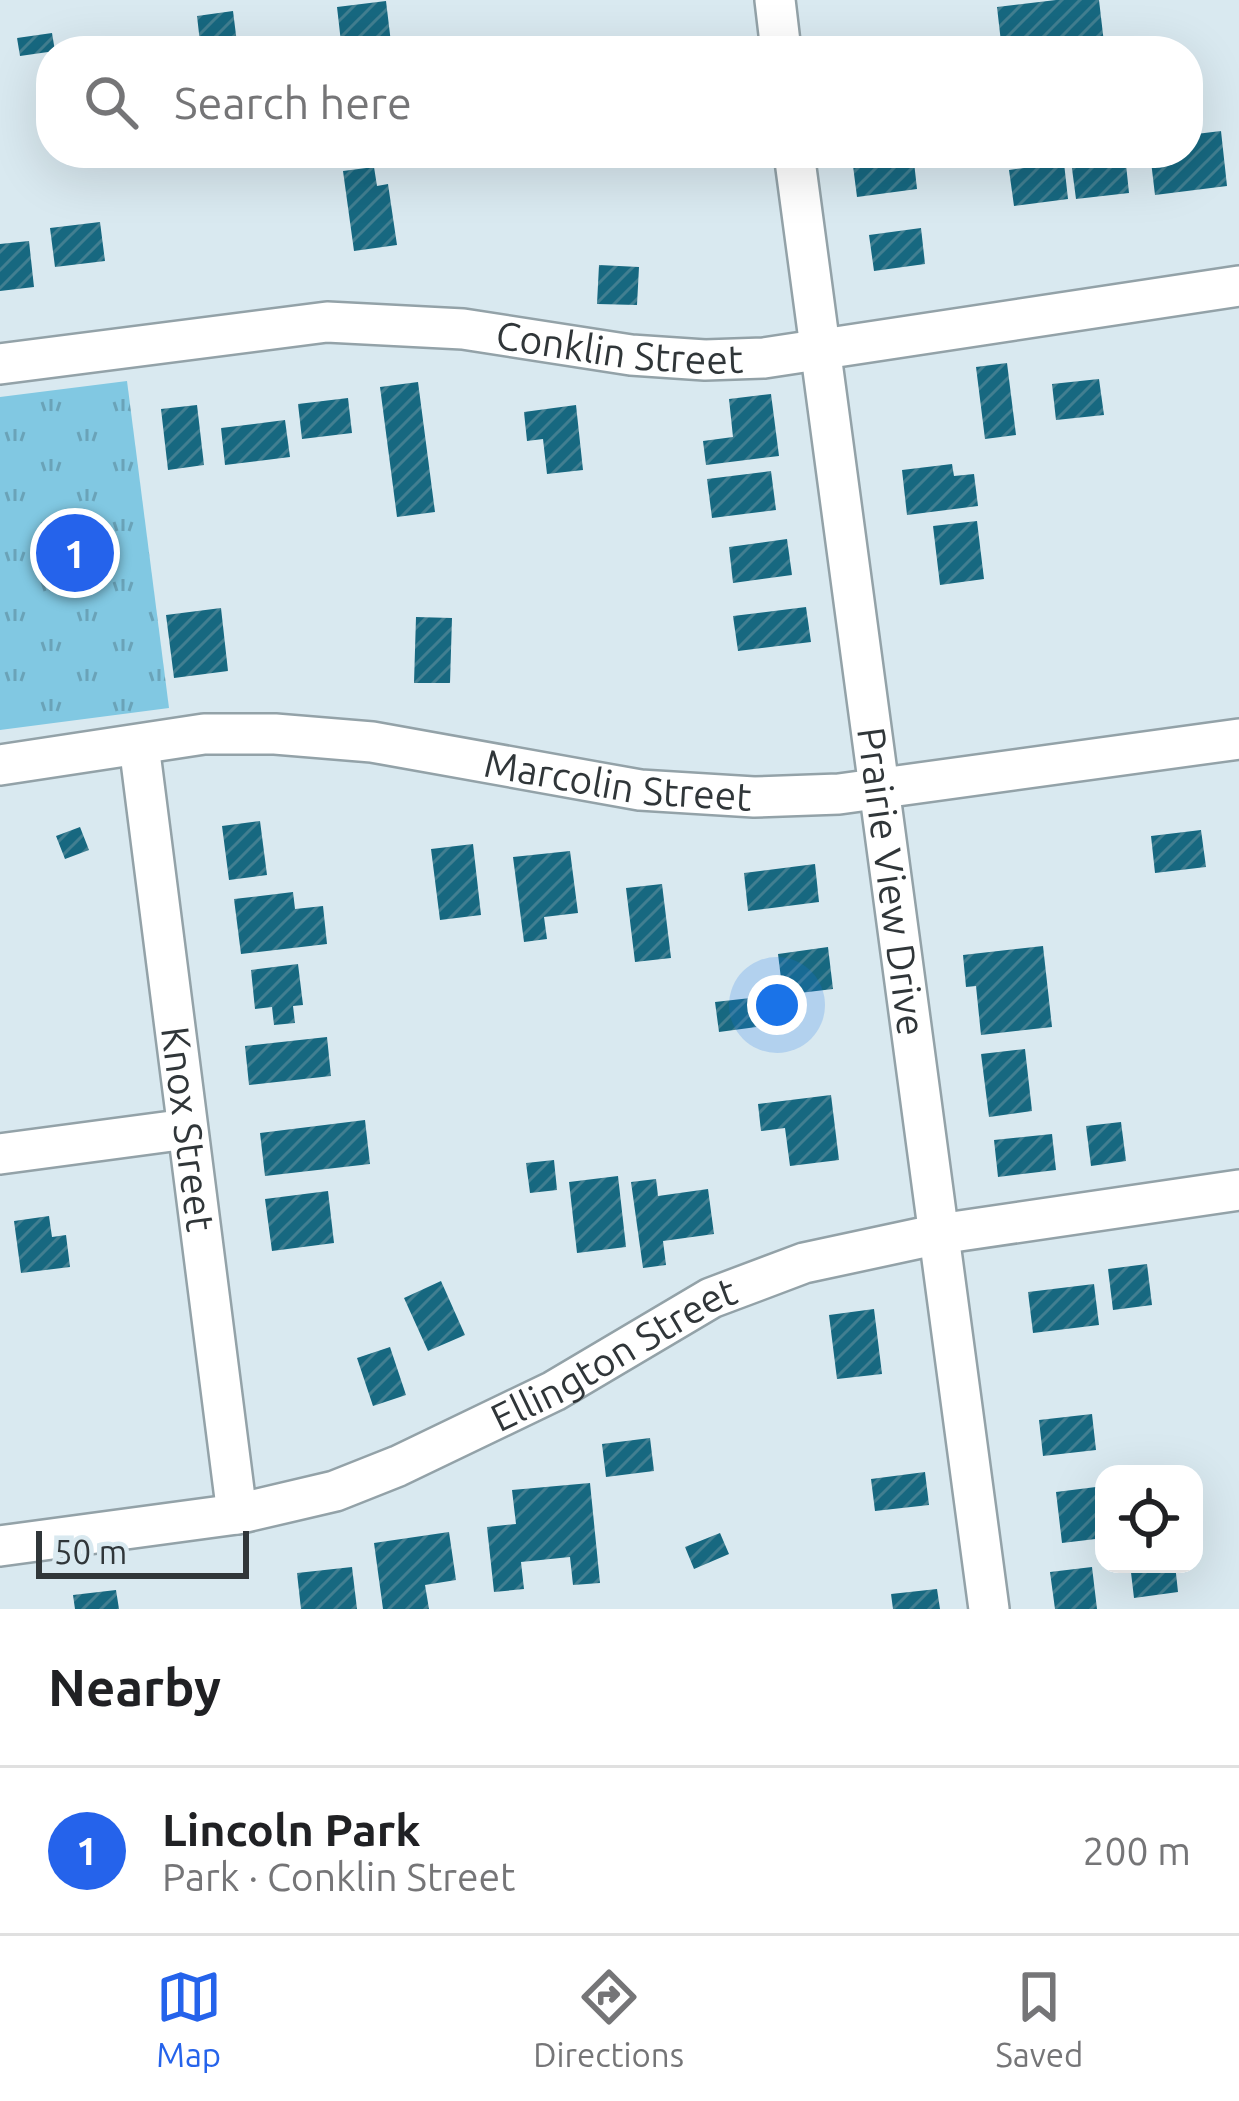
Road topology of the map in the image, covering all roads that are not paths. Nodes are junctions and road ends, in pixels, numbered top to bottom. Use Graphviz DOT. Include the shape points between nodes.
graph roads {
  1 [pos="775,0"];
  2 [pos="779,36"];
  3 [pos="796,168"];
  4 [pos="1239,286"];
  5 [pos="819,350"];
  6 [pos="0,364"];
  7 [pos="1239,739"];
  8 [pos="139,745"];
  9 [pos="0,765"];
  10 [pos="879,789"];
  11 [pos="187,1129"];
  12 [pos="0,1154"];
  13 [pos="1239,1190"];
  14 [pos="939,1234"];
  15 [pos="237,1514"];
  16 [pos="0,1546"];
  17 [pos="988,1609"];
  1 -- 2 [label="street"];
  3 -- 5 [label="street, Prairie View Drive"];
  4 -- 5 [label="street, Conklin Street"];
  5 -- 6 [label="street, Conklin Street" via="705,360 463,329 327,322"];
  5 -- 10 [label="street, Prairie View Drive"];
  7 -- 10 [label="street, Marcolin Street"];
  8 -- 9 [label="street, Marcolin Street"];
  8 -- 10 [label="street, Marcolin Street" via="275,734 372,742 640,790 754,797"];
  8 -- 11 [label="street, Knox Street"];
  10 -- 14 [label="street, Prairie View Drive"];
  11 -- 12 [label="street"];
  11 -- 15 [label="street, Knox Street"];
  13 -- 14 [label="street, Ellington Street"];
  14 -- 15 [label="street, Ellington Street" via="805,1263 711,1298 453,1442 335,1491"];
  14 -- 17 [label="street, Prairie View Drive"];
  15 -- 16 [label="street, Ellington Street"];
}
